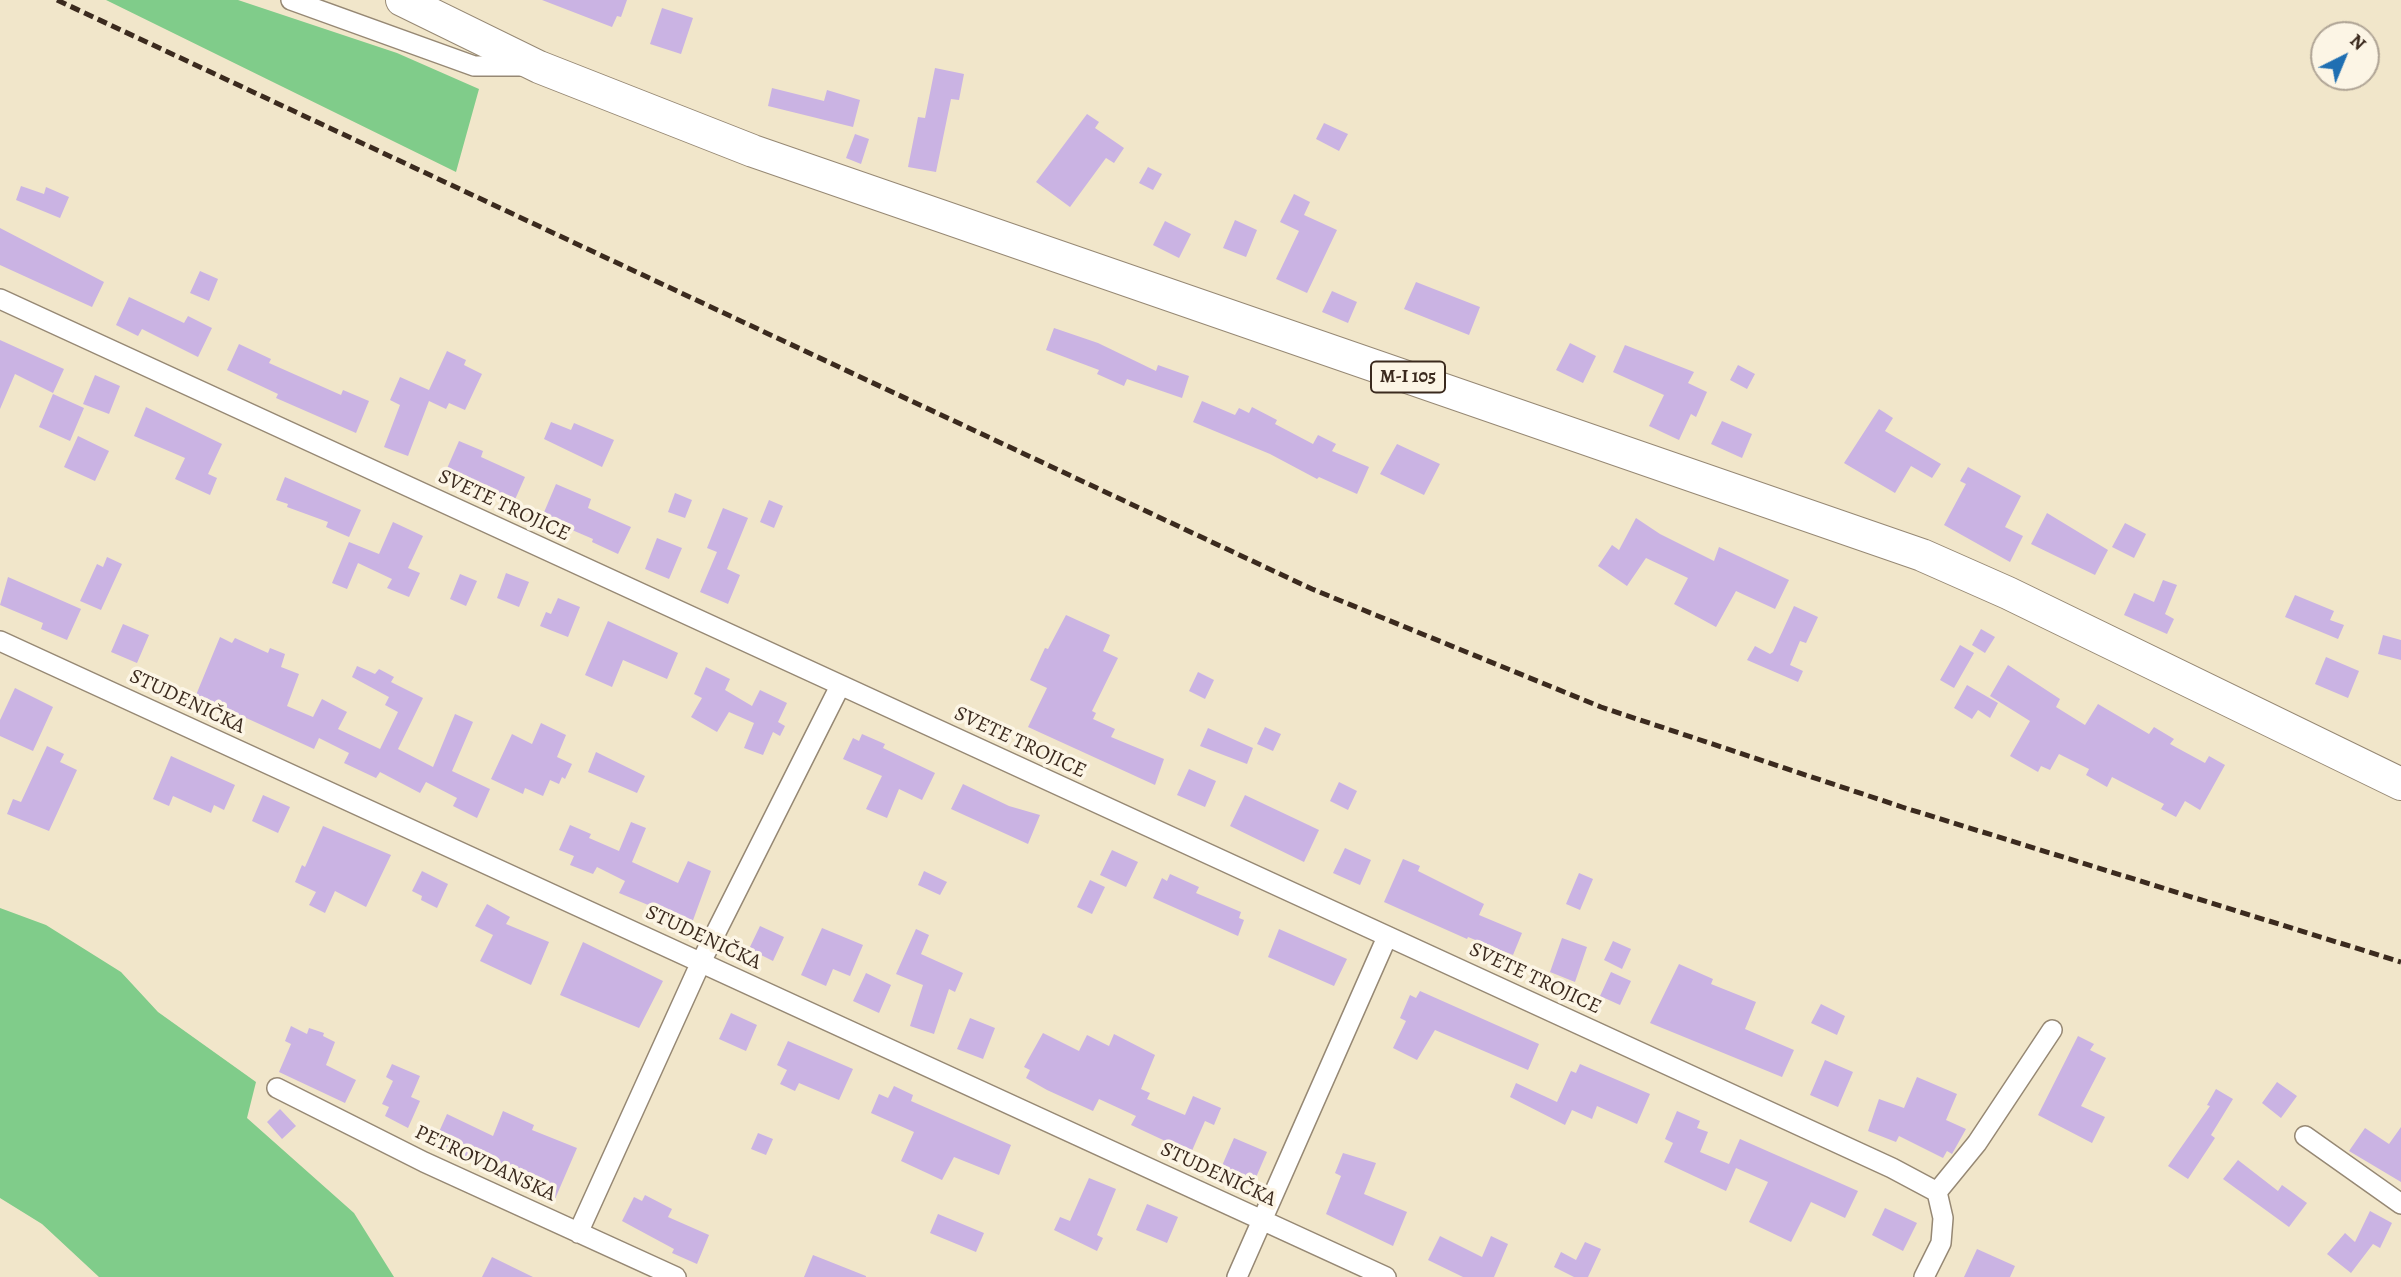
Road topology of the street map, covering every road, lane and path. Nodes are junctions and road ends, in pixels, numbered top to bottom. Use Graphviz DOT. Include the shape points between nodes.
graph roads {
  1 [pos="291,0"];
  2 [pos="402,0"];
  3 [pos="539,66"];
  4 [pos="0,299"];
  5 [pos="0,642"];
  6 [pos="840,686"];
  7 [pos="2401,784"];
  8 [pos="1387,937"];
  9 [pos="701,962"];
  10 [pos="2052,1030"];
  11 [pos="277,1088"];
  12 [pos="2305,1136"];
  13 [pos="1937,1192"];
  14 [pos="2401,1205"];
  15 [pos="1262,1220"];
  16 [pos="578,1233"];
  17 [pos="676,1277"];
  18 [pos="1237,1277"];
  19 [pos="1386,1277"];
  20 [pos="1924,1277"];
  1 -- 3 [label="street" via="474,66"];
  2 -- 3 [label="main road, M-I 105"];
  3 -- 7 [label="main road, M-I 105" via="753,151 1922,555"];
  4 -- 6 [label="street, SVETE TROJICE"];
  5 -- 9 [label="street, STUDENIČKA"];
  6 -- 8 [label="street, SVETE TROJICE"];
  6 -- 9 [label="street"];
  8 -- 13 [label="street, SVETE TROJICE"];
  8 -- 15 [label="street"];
  9 -- 15 [label="street, STUDENIČKA"];
  9 -- 16 [label="street"];
  10 -- 13 [label="street" via="1977,1143"];
  11 -- 16 [label="street, PETROVDANSKA"];
  12 -- 14 [label="street"];
  13 -- 20 [label="street" via="1944,1218 1941,1243"];
  15 -- 18 [label="street"];
  15 -- 19 [label="street, STUDENIČKA"];
  16 -- 17 [label="street, PETROVDANSKA"];
}
